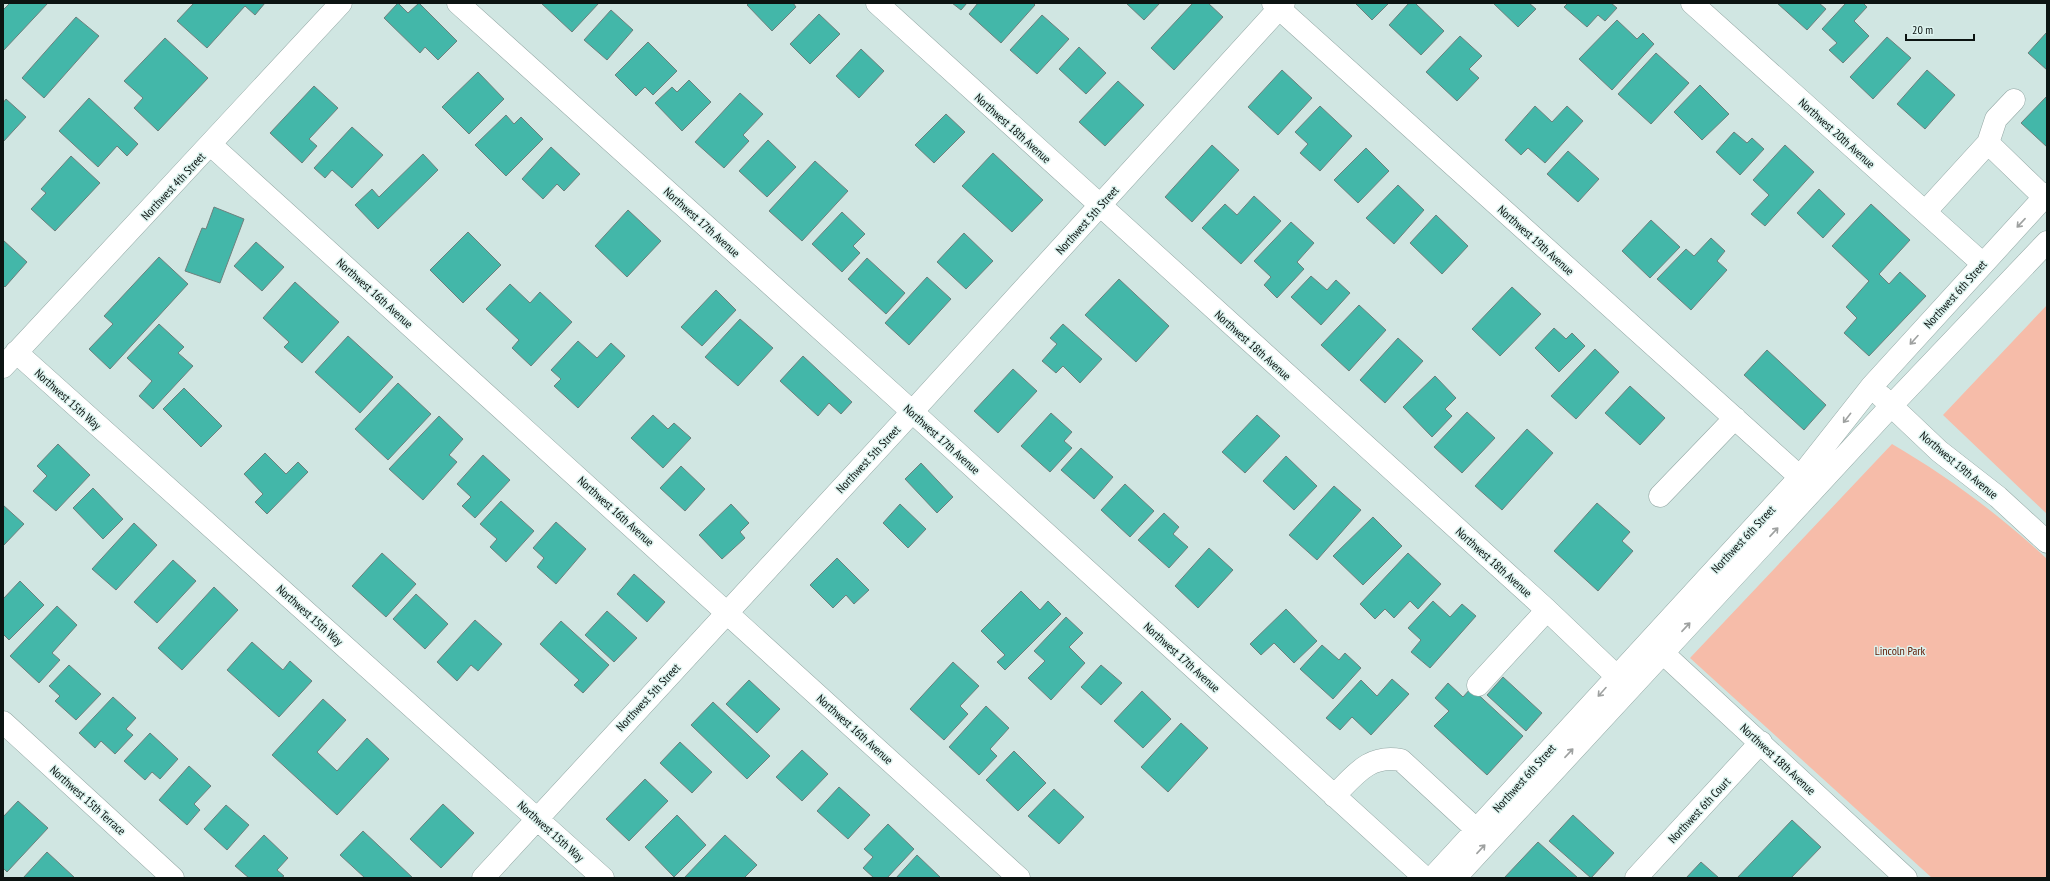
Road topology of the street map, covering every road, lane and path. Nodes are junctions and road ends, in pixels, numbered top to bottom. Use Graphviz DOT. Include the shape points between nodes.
graph roads {
  1 [pos="341,3"];
  2 [pos="458,3"];
  3 [pos="877,3"];
  4 [pos="1692,3"];
  5 [pos="1279,5"];
  6 [pos="2014,100"];
  7 [pos="1988,143"];
  8 [pos="211,145"];
  9 [pos="2046,197"];
  10 [pos="1099,206"];
  11 [pos="1925,212"];
  12 [pos="2047,242"];
  13 [pos="1983,264"];
  14 [pos="10,360"];
  15 [pos="1871,387"];
  16 [pos="1891,406"];
  17 [pos="912,412"];
  18 [pos="1735,418"];
  19 [pos="1800,477"];
  20 [pos="1660,496"];
  21 [pos="2047,542"];
  22 [pos="1547,610"];
  23 [pos="727,611"];
  24 [pos="1656,646"];
  25 [pos="1623,682"];
  26 [pos="1478,685"];
  27 [pos="3,722"];
  28 [pos="1761,742"];
  29 [pos="1334,796"];
  30 [pos="537,818"];
  31 [pos="1477,830"];
  32 [pos="1898,875"];
  33 [pos="173,878"];
  34 [pos="483,878"];
  35 [pos="603,878"];
  36 [pos="1019,878"];
  37 [pos="1425,878"];
  38 [pos="1432,878"];
  39 [pos="1455,878"];
  40 [pos="1636,878"];
  1 -- 8 [label="street, Northwest 4th Street"];
  2 -- 17 [label="street, Northwest 17th Avenue"];
  3 -- 10 [label="street, Northwest 18th Avenue"];
  4 -- 11 [label="street, Northwest 20th Avenue"];
  5 -- 10 [label="street, Northwest 5th Street"];
  5 -- 18 [label="street, Northwest 19th Avenue"];
  6 -- 7 [label="street" via="1996,119"];
  7 -- 9 [label="street"];
  7 -- 11 [label="street"];
  8 -- 14 [label="street, Northwest 4th Street"];
  8 -- 23 [label="street, Northwest 16th Avenue"];
  9 -- 13 [label="street, Northwest 6th Street, one-way"];
  10 -- 17 [label="street, Northwest 5th Street"];
  10 -- 22 [label="street, Northwest 18th Avenue"];
  11 -- 13 [label="street, Northwest 20th Avenue"];
  12 -- 16 [label="street, Northwest 6th Street"];
  13 -- 15 [label="street, Northwest 6th Street, one-way"];
  14 -- 30 [label="street, Northwest 15th Way"];
  15 -- 16 [label="street, Northwest 19th Avenue"];
  15 -- 19 [label="street, Northwest 6th Street, one-way"];
  16 -- 21 [label="street, Northwest 19th Avenue" via="1939,451 1998,496"];
  24 -- 16 [label="street, Northwest 6th Street, one-way"];
  17 -- 23 [label="street, Northwest 5th Street"];
  17 -- 29 [label="street, Northwest 17th Avenue"];
  18 -- 19 [label="street, Northwest 19th Avenue"];
  18 -- 20 [label="street"];
  19 -- 24 [label="street, Northwest 6th Street"];
  22 -- 25 [label="street, Northwest 18th Avenue"];
  22 -- 26 [label="street"];
  23 -- 30 [label="street, Northwest 5th Street"];
  23 -- 36 [label="street, Northwest 16th Avenue"];
  24 -- 25 [label="street, Northwest 6th Street"];
  24 -- 28 [label="street, Northwest 18th Avenue"];
  25 -- 31 [label="street, Northwest 6th Street, one-way"];
  39 -- 25 [label="street, Northwest 6th Street, one-way"];
  27 -- 33 [label="street, Northwest 15th Terrace"];
  28 -- 32 [label="street, Northwest 18th Avenue"];
  28 -- 40 [label="street, Northwest 6th Court"];
  29 -- 31 [label="street" via="1362,767 1377,760 1401,760"];
  29 -- 37 [label="street, Northwest 17th Avenue"];
  30 -- 34 [label="street, Northwest 5th Street"];
  30 -- 35 [label="street, Northwest 15th Way"];
  31 -- 38 [label="street, Northwest 6th Street"];
}
